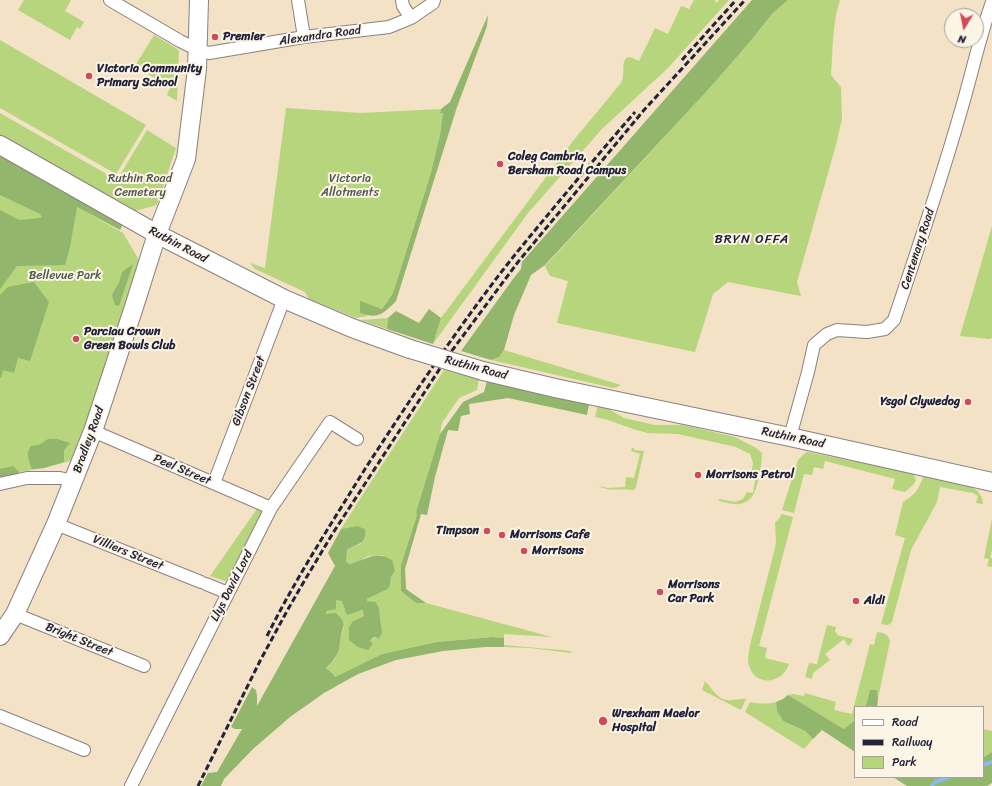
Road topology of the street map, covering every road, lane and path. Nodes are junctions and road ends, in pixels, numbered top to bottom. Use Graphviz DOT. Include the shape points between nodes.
graph roads {
  1 [pos="110,0"];
  2 [pos="199,0"];
  3 [pos="298,0"];
  4 [pos="402,0"];
  5 [pos="434,0"];
  6 [pos="992,2"];
  7 [pos="411,18"];
  8 [pos="304,37"];
  9 [pos="198,50"];
  10 [pos="0,145"];
  11 [pos="157,234"];
  12 [pos="284,299"];
  13 [pos="93,431"];
  14 [pos="790,437"];
  15 [pos="357,439"];
  16 [pos="74,481"];
  17 [pos="992,482"];
  18 [pos="214,483"];
  19 [pos="0,484"];
  20 [pos="271,508"];
  21 [pos="56,524"];
  22 [pos="228,593"];
  23 [pos="15,614"];
  24 [pos="0,636"];
  25 [pos="144,666"];
  26 [pos="0,716"];
  27 [pos="84,750"];
  28 [pos="131,786"];
  1 -- 9 [label="street"];
  2 -- 9 [label="main road, Bradley Road"];
  3 -- 8 [label="street"];
  4 -- 7 [label="street"];
  5 -- 7 [label="street, Alexandra Road"];
  6 -- 14 [label="street, Centenary Road" via="923,235 894,320 885,329 867,332 837,330 827,334 814,345"];
  7 -- 8 [label="street, Alexandra Road" via="389,27"];
  8 -- 9 [label="street, Alexandra Road" via="209,53"];
  9 -- 11 [label="main road, Bradley Road" via="186,159"];
  10 -- 11 [label="main road, Ruthin Road"];
  11 -- 12 [label="main road, Ruthin Road"];
  11 -- 13 [label="main road, Bradley Road"];
  12 -- 14 [label="main road, Ruthin Road, bridge" via="410,350 483,371"];
  12 -- 18 [label="street, Gibson Street"];
  13 -- 16 [label="main road, Bradley Road"];
  13 -- 18 [label="street, Peel Street"];
  14 -- 17 [label="main road, Ruthin Road"];
  15 -- 20 [label="street, Llys David Lord" via="330,422"];
  16 -- 19 [label="street" via="60,478 27,478"];
  16 -- 21 [label="main road, Bradley Road"];
  18 -- 20 [label="street, Peel Street"];
  20 -- 22 [label="street, Llys David Lord"];
  21 -- 22 [label="street, Villiers Street"];
  21 -- 23 [label="main road, Bradley Road"];
  22 -- 28 [label="street, Llys David Lord"];
  23 -- 24 [label="main road, Bradley Road"];
  23 -- 25 [label="street, Bright Street"];
  26 -- 27 [label="street"];
}
